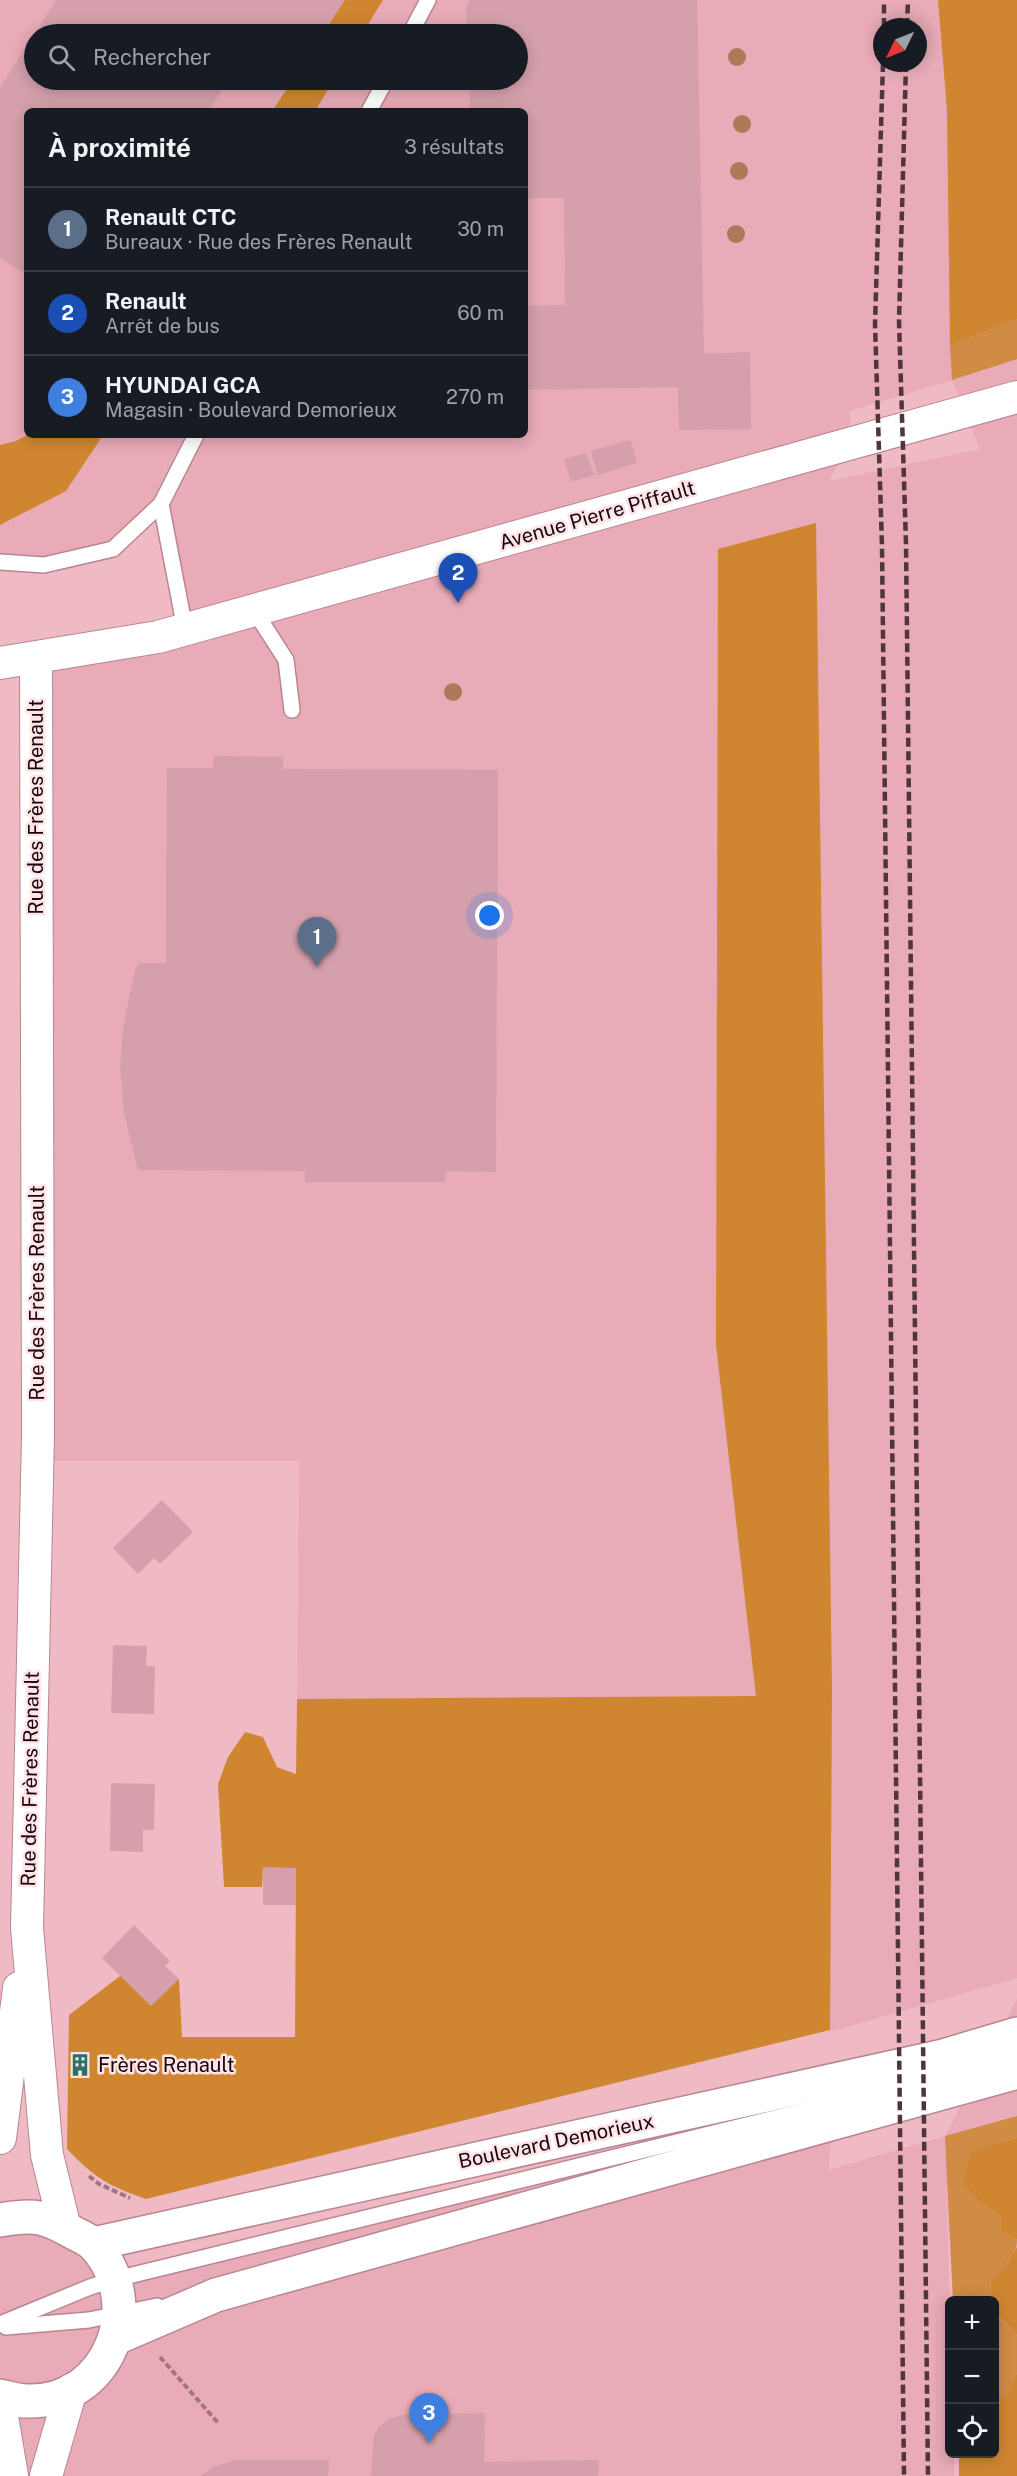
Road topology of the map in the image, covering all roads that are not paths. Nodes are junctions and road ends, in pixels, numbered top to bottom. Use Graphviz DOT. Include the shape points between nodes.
graph roads {
  1 [pos="428,0"];
  2 [pos="415,24"];
  3 [pos="381,90"];
  4 [pos="371,108"];
  5 [pos="1017,397"];
  6 [pos="194,438"];
  7 [pos="161,504"];
  8 [pos="0,562"];
  9 [pos="254,610"];
  10 [pos="185,629"];
  11 [pos="36,658"];
  12 [pos="0,663"];
  13 [pos="292,710"];
  14 [pos="27,1928"];
  15 [pos="1017,2034"];
  16 [pos="1017,2054"];
  17 [pos="1017,2072"];
  18 [pos="0,2138"];
  19 [pos="0,2220"];
  20 [pos="79,2236"];
  21 [pos="116,2279"];
  22 [pos="0,2326"];
  23 [pos="118,2326"];
  24 [pos="72,2390"];
  25 [pos="0,2396"];
  26 [pos="0,2405"];
  27 [pos="12,2476"];
  28 [pos="46,2476"];
  1 -- 2 [label="lane"];
  3 -- 4 [label="lane"];
  5 -- 9 [label="street, Avenue Pierre Piffault"];
  6 -- 7 [label="lane"];
  7 -- 8 [label="lane" via="113,549 44,565"];
  7 -- 10 [label="lane"];
  9 -- 10 [label="street, Avenue Pierre Piffault"];
  9 -- 13 [label="lane" via="286,660"];
  10 -- 11 [label="street, Avenue Pierre Piffault"];
  11 -- 12 [label="street, Avenue Pierre Piffault"];
  11 -- 14 [label="street, Rue des Frères Renault" via="38,1435"];
  14 -- 18 [label="street, Rue des Frères Renault"];
  14 -- 20 [label="street, Rue des Frères Renault" via="47,2155"];
  15 -- 20 [label="main road, Boulevard Demorieux" via="943,2056"];
  16 -- 21 [label="lane" via="833,2104"];
  17 -- 23 [label="main road" via="216,2295"];
  19 -- 20 [label="main road" via="26,2216 55,2221"];
  20 -- 21 [label="main road"];
  21 -- 22 [label="lane" via="90,2286"];
  21 -- 23 [label="main road" via="120,2298"];
  22 -- 23 [label="lane" via="89,2320"];
  23 -- 24 [label="main road" via="103,2364"];
  24 -- 25 [label="main road" via="57,2397 28,2401"];
  24 -- 28 [label="street"];
  26 -- 27 [label="street"];
}
